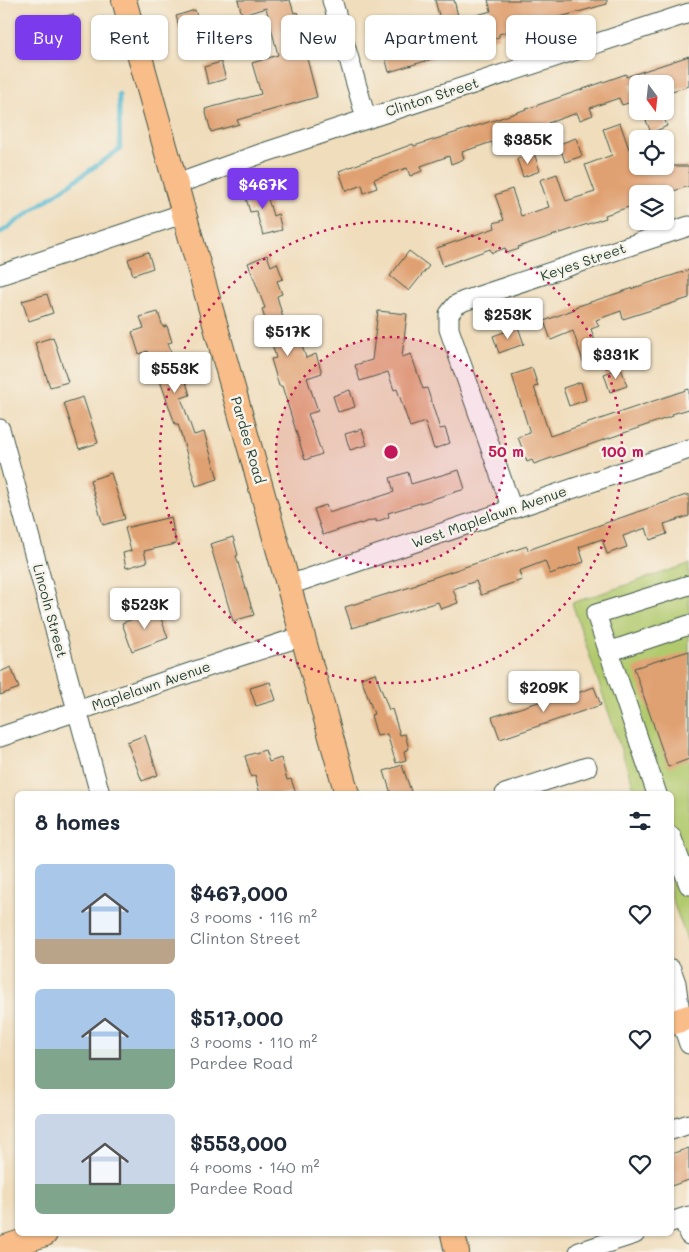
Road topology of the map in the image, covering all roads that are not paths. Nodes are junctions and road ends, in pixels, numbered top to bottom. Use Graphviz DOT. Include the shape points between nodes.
graph roads {
  1 [pos="124,0"];
  2 [pos="332,0"];
  3 [pos="689,13"];
  4 [pos="366,118"];
  5 [pos="177,184"];
  6 [pos="185,213"];
  7 [pos="689,226"];
  8 [pos="0,274"];
  9 [pos="0,429"];
  10 [pos="689,449"];
  11 [pos="512,509"];
  12 [pos="289,585"];
  13 [pos="689,585"];
  14 [pos="689,625"];
  15 [pos="303,636"];
  16 [pos="608,652"];
  17 [pos="78,710"];
  18 [pos="0,737"];
  19 [pos="587,767"];
  20 [pos="99,791"];
  21 [pos="346,791"];
  22 [pos="514,791"];
  23 [pos="656,791"];
  24 [pos="674,843"];
  25 [pos="687,872"];
  26 [pos="674,977"];
  27 [pos="680,1020"];
  28 [pos="689,1044"];
  29 [pos="689,1124"];
  30 [pos="674,1129"];
  31 [pos="39,1236"];
  32 [pos="453,1236"];
  33 [pos="628,1236"];
  34 [pos="0,1249"];
  35 [pos="457,1252"];
  36 [pos="579,1252"];
  1 -- 5 [label="main road, Pardee Road"];
  2 -- 4 [label="street"];
  3 -- 4 [label="street, Clinton Street"];
  4 -- 5 [label="street, Clinton Street"];
  5 -- 6 [label="main road, Pardee Road"];
  6 -- 8 [label="street"];
  6 -- 12 [label="main road, Pardee Road"];
  7 -- 11 [label="street, Keyes Street" via="464,301 449,314 449,329"];
  9 -- 17 [label="street, Lincoln Street"];
  10 -- 11 [label="street, West Maplelawn Avenue"];
  11 -- 12 [label="street, West Maplelawn Avenue"];
  12 -- 15 [label="main road, Pardee Road"];
  13 -- 16 [label="street" via="596,614"];
  14 -- 16 [label="street"];
  15 -- 17 [label="street, Maplelawn Avenue"];
  15 -- 21 [label="main road, Pardee Road"];
  16 -- 23 [label="street"];
  17 -- 18 [label="street, Maplelawn Avenue"];
  17 -- 20 [label="street, Lincoln Street"];
  19 -- 22 [label="street"];
  24 -- 25 [label="street"];
  26 -- 27 [label="street"];
  27 -- 28 [label="street"];
  29 -- 30 [label="street"];
  31 -- 34 [label="main road"];
  32 -- 35 [label="main road"];
  33 -- 36 [label="street"];
}
